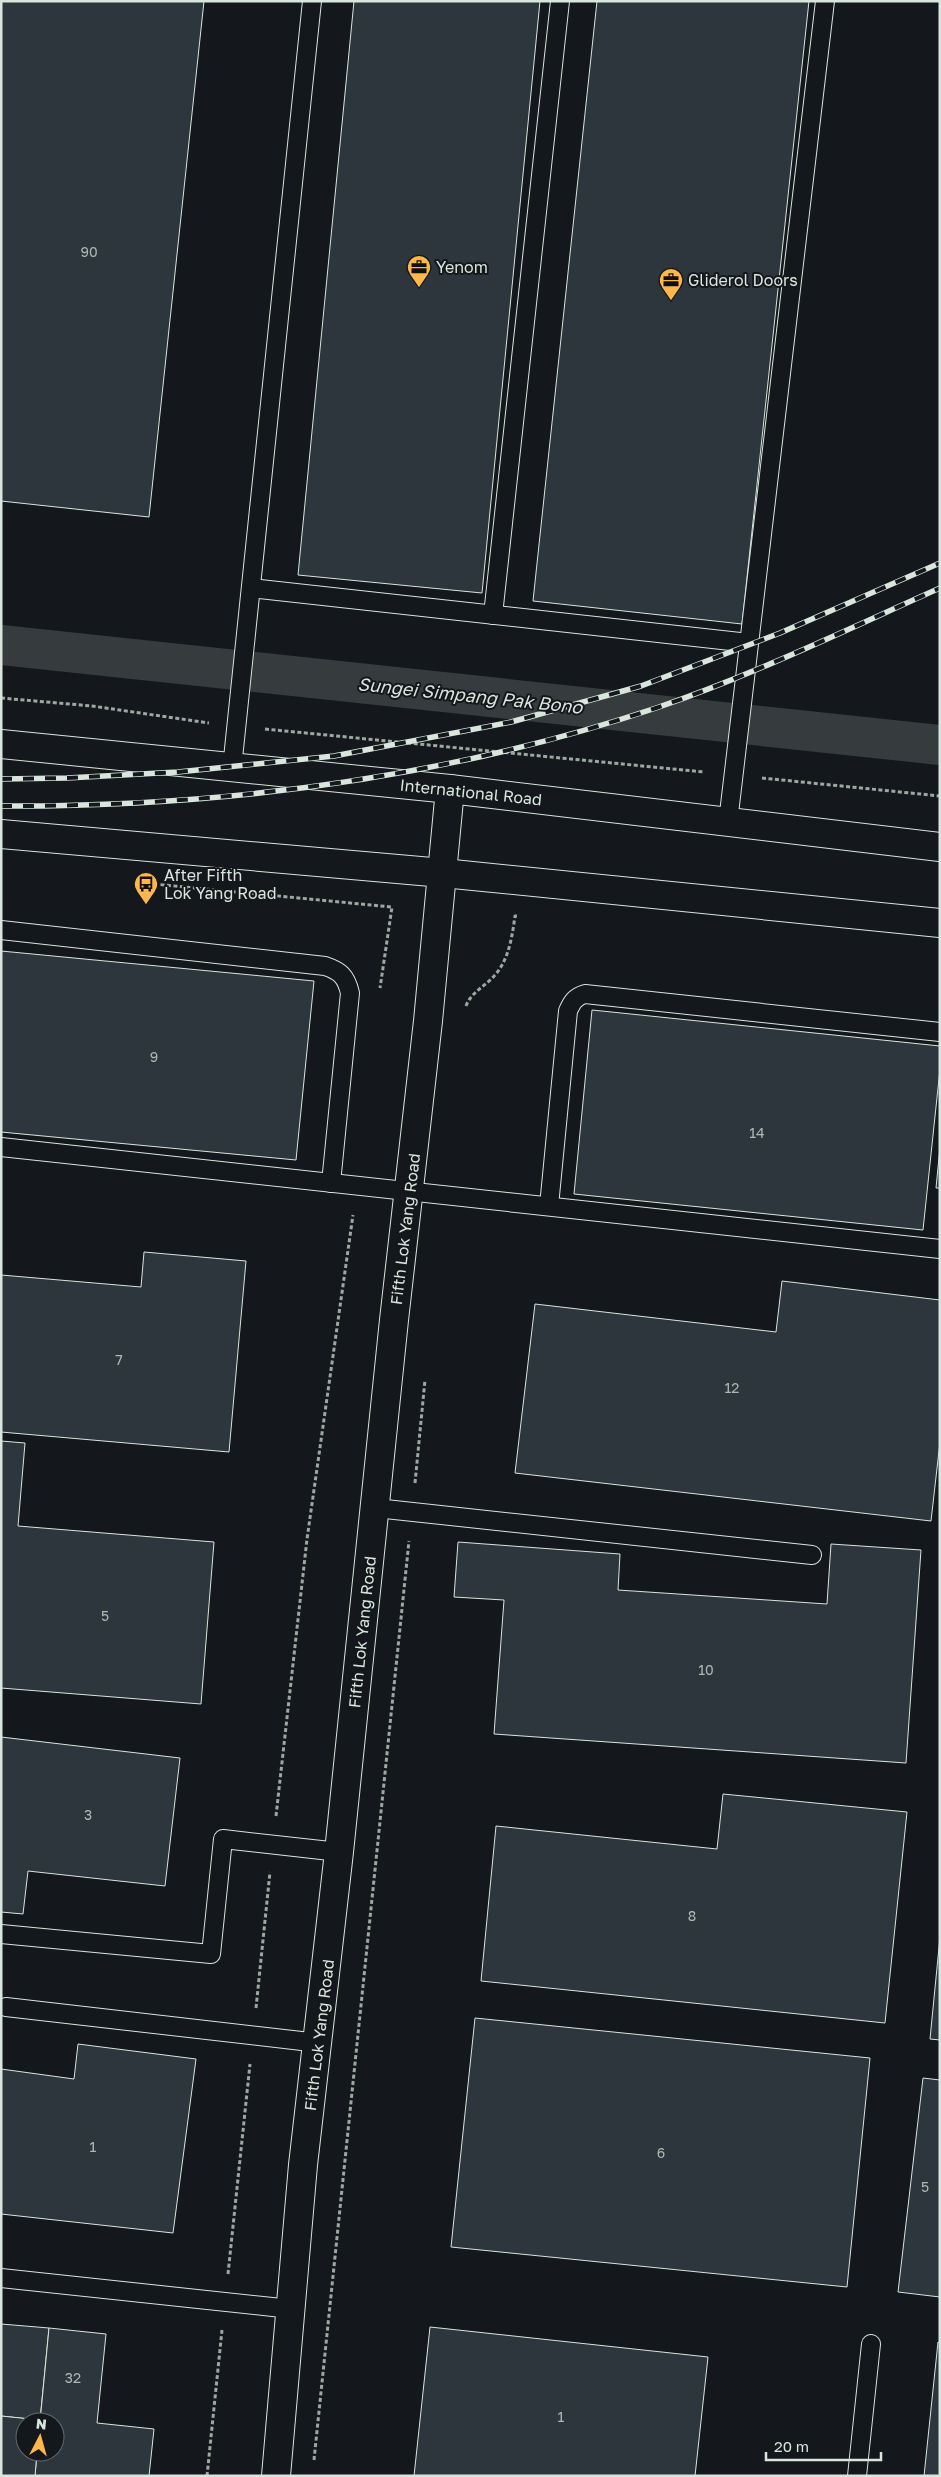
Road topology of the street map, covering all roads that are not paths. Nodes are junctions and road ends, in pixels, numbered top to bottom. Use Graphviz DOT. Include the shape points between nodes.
graph roads {
  1 [pos="312,1"];
  2 [pos="560,1"];
  3 [pos="825,1"];
  4 [pos="251,590"];
  5 [pos="492,615"];
  6 [pos="749,645"];
  7 [pos="1,744"];
  8 [pos="232,768"];
  9 [pos="450,789"];
  10 [pos="728,822"];
  11 [pos="1,834"];
  12 [pos="940,847"];
  13 [pos="443,873"];
  14 [pos="940,923"];
  15 [pos="1,930"];
  16 [pos="940,1032"];
  17 [pos="1,1147"];
  18 [pos="331,1183"];
  19 [pos="410,1191"];
  20 [pos="549,1206"];
  21 [pos="940,1249"];
  22 [pos="376,1508"];
  23 [pos="812,1555"];
  24 [pos="339,1852"];
  25 [pos="1,1934"];
  26 [pos="6,2007"];
  27 [pos="319,2043"];
  28 [pos="1,2278"];
  29 [pos="291,2309"];
  30 [pos="871,2344"];
  31 [pos="276,2476"];
  32 [pos="857,2476"];
  1 -- 4 [label="lane"];
  2 -- 5 [label="lane"];
  3 -- 6 [label="lane"];
  4 -- 5 [label="lane"];
  4 -- 8 [label="lane"];
  5 -- 6 [label="lane"];
  6 -- 10 [label="lane"];
  7 -- 8 [label="main road, International Road"];
  8 -- 9 [label="main road, International Road"];
  9 -- 10 [label="main road, International Road"];
  9 -- 13 [label="main road, Fifth Lok Yang Road"];
  10 -- 12 [label="main road, International Road"];
  11 -- 13 [label="main road"];
  13 -- 14 [label="main road"];
  13 -- 19 [label="main road, Fifth Lok Yang Road"];
  15 -- 18 [label="lane" via="324,966 339,971 350,993"];
  16 -- 20 [label="lane" via="585,994 578,996 568,1011"];
  17 -- 18 [label="lane"];
  18 -- 19 [label="lane"];
  19 -- 20 [label="lane"];
  19 -- 22 [label="main road, Fifth Lok Yang Road"];
  20 -- 21 [label="lane"];
  22 -- 23 [label="lane"];
  22 -- 24 [label="main road, Fifth Lok Yang Road"];
  24 -- 25 [label="lane" via="223,1839 211,1954"];
  24 -- 27 [label="main road, Fifth Lok Yang Road"];
  26 -- 27 [label="lane"];
  27 -- 29 [label="main road, Fifth Lok Yang Road" via="303,2165"];
  28 -- 29 [label="lane"];
  29 -- 31 [label="main road, Fifth Lok Yang Road"];
  30 -- 32 [label="lane"];
}
